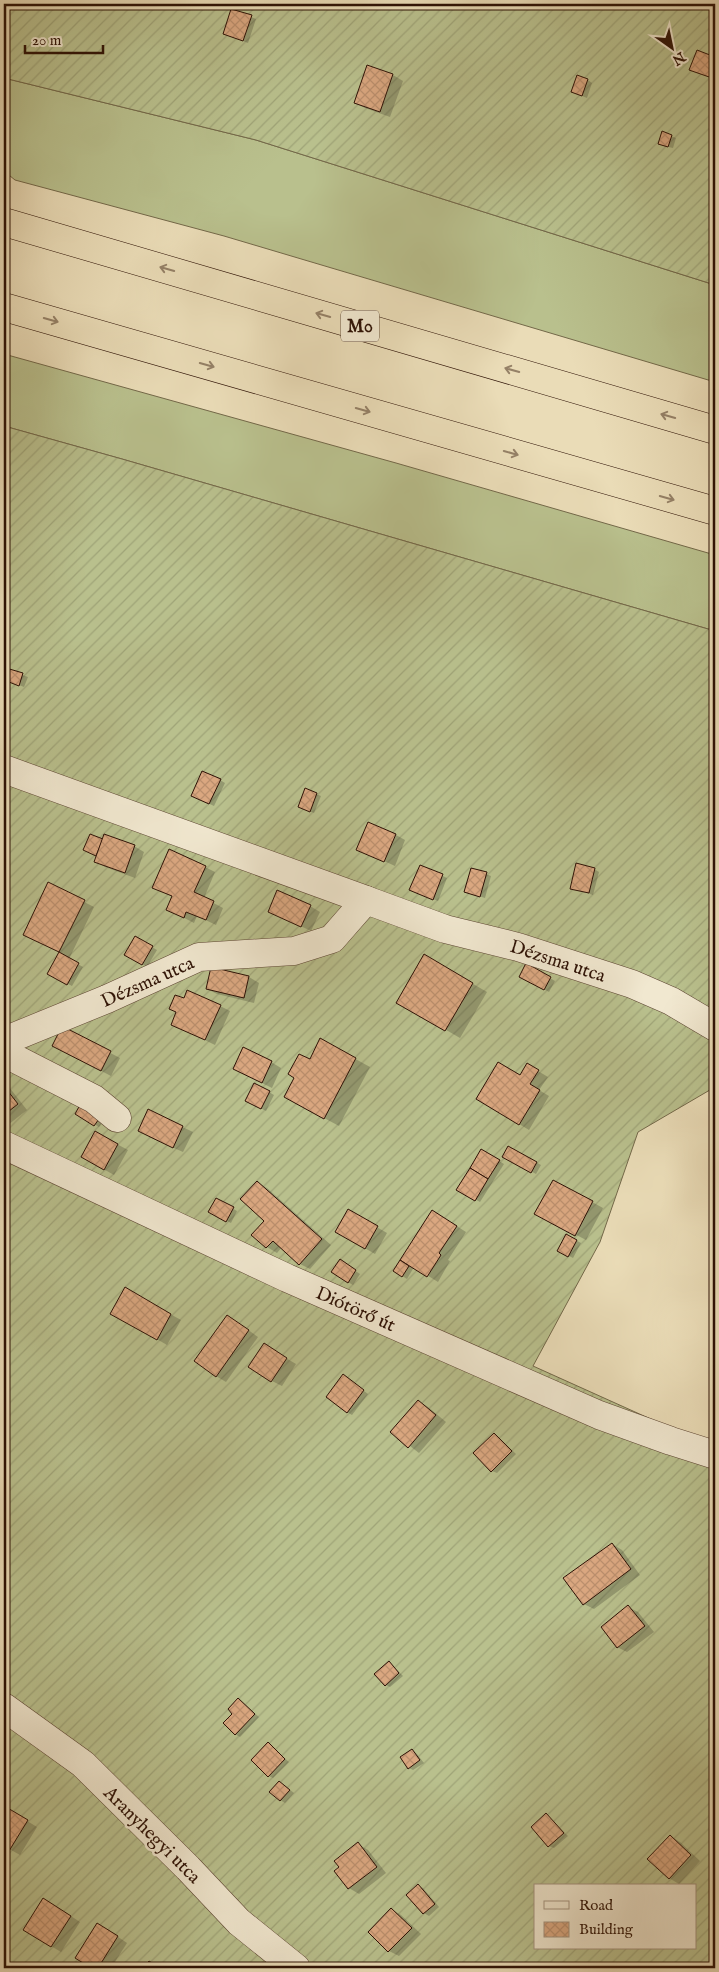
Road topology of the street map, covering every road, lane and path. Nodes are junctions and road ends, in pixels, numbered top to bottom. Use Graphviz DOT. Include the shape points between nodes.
graph roads {
  1 [pos="4,222"];
  2 [pos="4,307"];
  3 [pos="715,430"];
  4 [pos="715,512"];
  5 [pos="4,770"];
  6 [pos="366,900"];
  7 [pos="715,1027"];
  8 [pos="4,1041"];
  9 [pos="4,1053"];
  10 [pos="117,1118"];
  11 [pos="4,1145"];
  12 [pos="715,1455"];
  13 [pos="4,1708"];
  14 [pos="296,1968"];
  3 -- 1 [label="highway, M0, one-way"];
  2 -- 4 [label="highway, one-way"];
  5 -- 6 [label="street, Dézsma utca"];
  6 -- 7 [label="street, Dézsma utca" via="445,928 518,947 632,984 671,1000"];
  6 -- 8 [label="street, Dézsma utca" via="332,939 294,951 199,957"];
  9 -- 10 [label="street" via="94,1099"];
  11 -- 12 [label="street, Diótörő út" via="287,1278 599,1415"];
  13 -- 14 [label="street, Aranyhegyi utca" via="83,1764 239,1922"];
}
